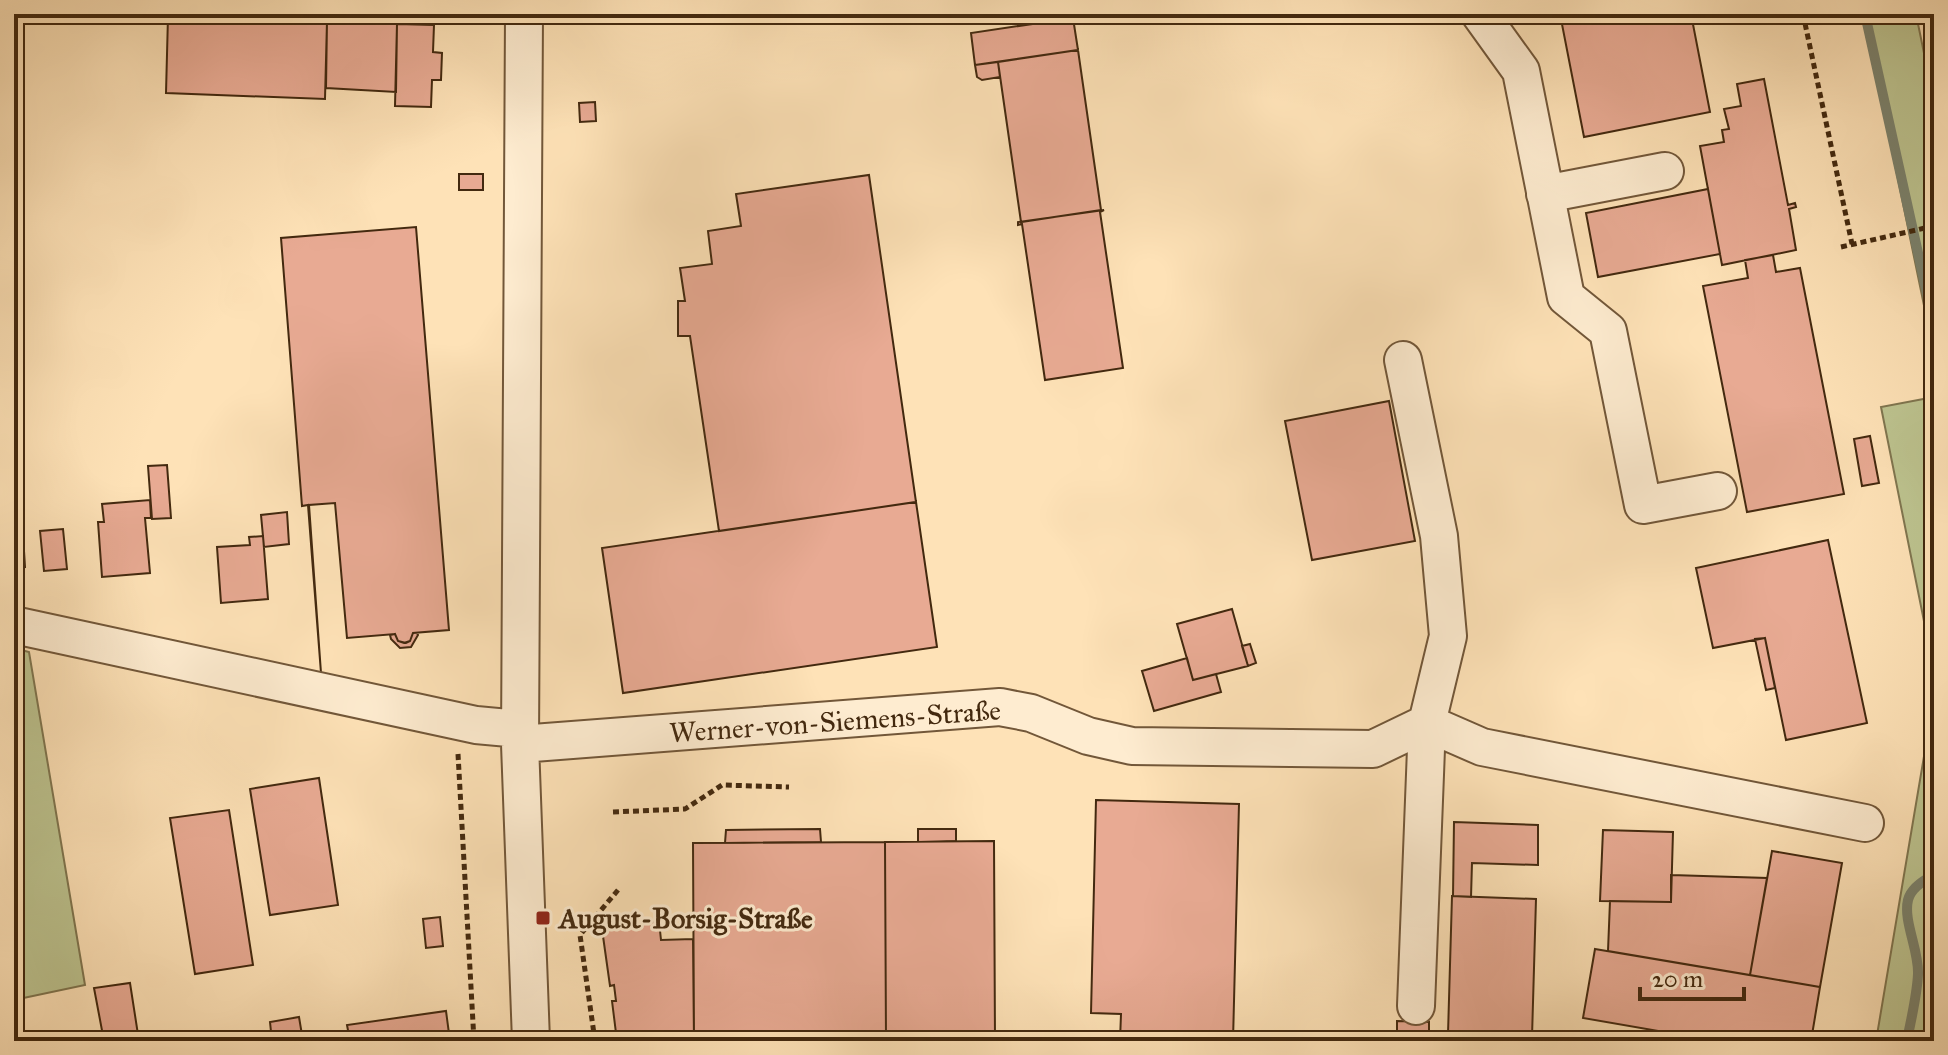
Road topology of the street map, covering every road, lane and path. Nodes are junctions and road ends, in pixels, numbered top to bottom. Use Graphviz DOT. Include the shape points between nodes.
graph roads {
  1 [pos="524,14"];
  2 [pos="1480,14"];
  3 [pos="1803,14"];
  4 [pos="1665,171"];
  5 [pos="1545,194"];
  6 [pos="1934,226"];
  7 [pos="1852,244"];
  8 [pos="1841,247"];
  9 [pos="1403,360"];
  10 [pos="1718,491"];
  11 [pos="14,625"];
  12 [pos="456,721"];
  13 [pos="1427,723"];
  14 [pos="520,736"];
  15 [pos="789,787"];
  16 [pos="613,812"];
  17 [pos="1865,823"];
  18 [pos="618,890"];
  19 [pos="1416,1006"];
  20 [pos="474,1041"];
  21 [pos="531,1041"];
  22 [pos="595,1041"];
  1 -- 14 [label="street"];
  2 -- 5 [label="street" via="1521,71"];
  3 -- 7 [label="path"];
  4 -- 5 [label="street"];
  5 -- 10 [label="street" via="1566,297 1608,331 1643,505"];
  6 -- 7 [label="path"];
  7 -- 8 [label="path"];
  9 -- 13 [label="street" via="1439,536 1448,636"];
  11 -- 12 [label="street"];
  12 -- 14 [label="street"];
  12 -- 20 [label="path"];
  13 -- 14 [label="street, Werner-von-Siemens-Straße" via="1373,749 1132,746 1000,707"];
  13 -- 17 [label="street" via="1482,747"];
  13 -- 19 [label="street"];
  14 -- 21 [label="street"];
  15 -- 16 [label="path" via="722,785 685,809"];
  18 -- 22 [label="path" via="580,935"];
}
